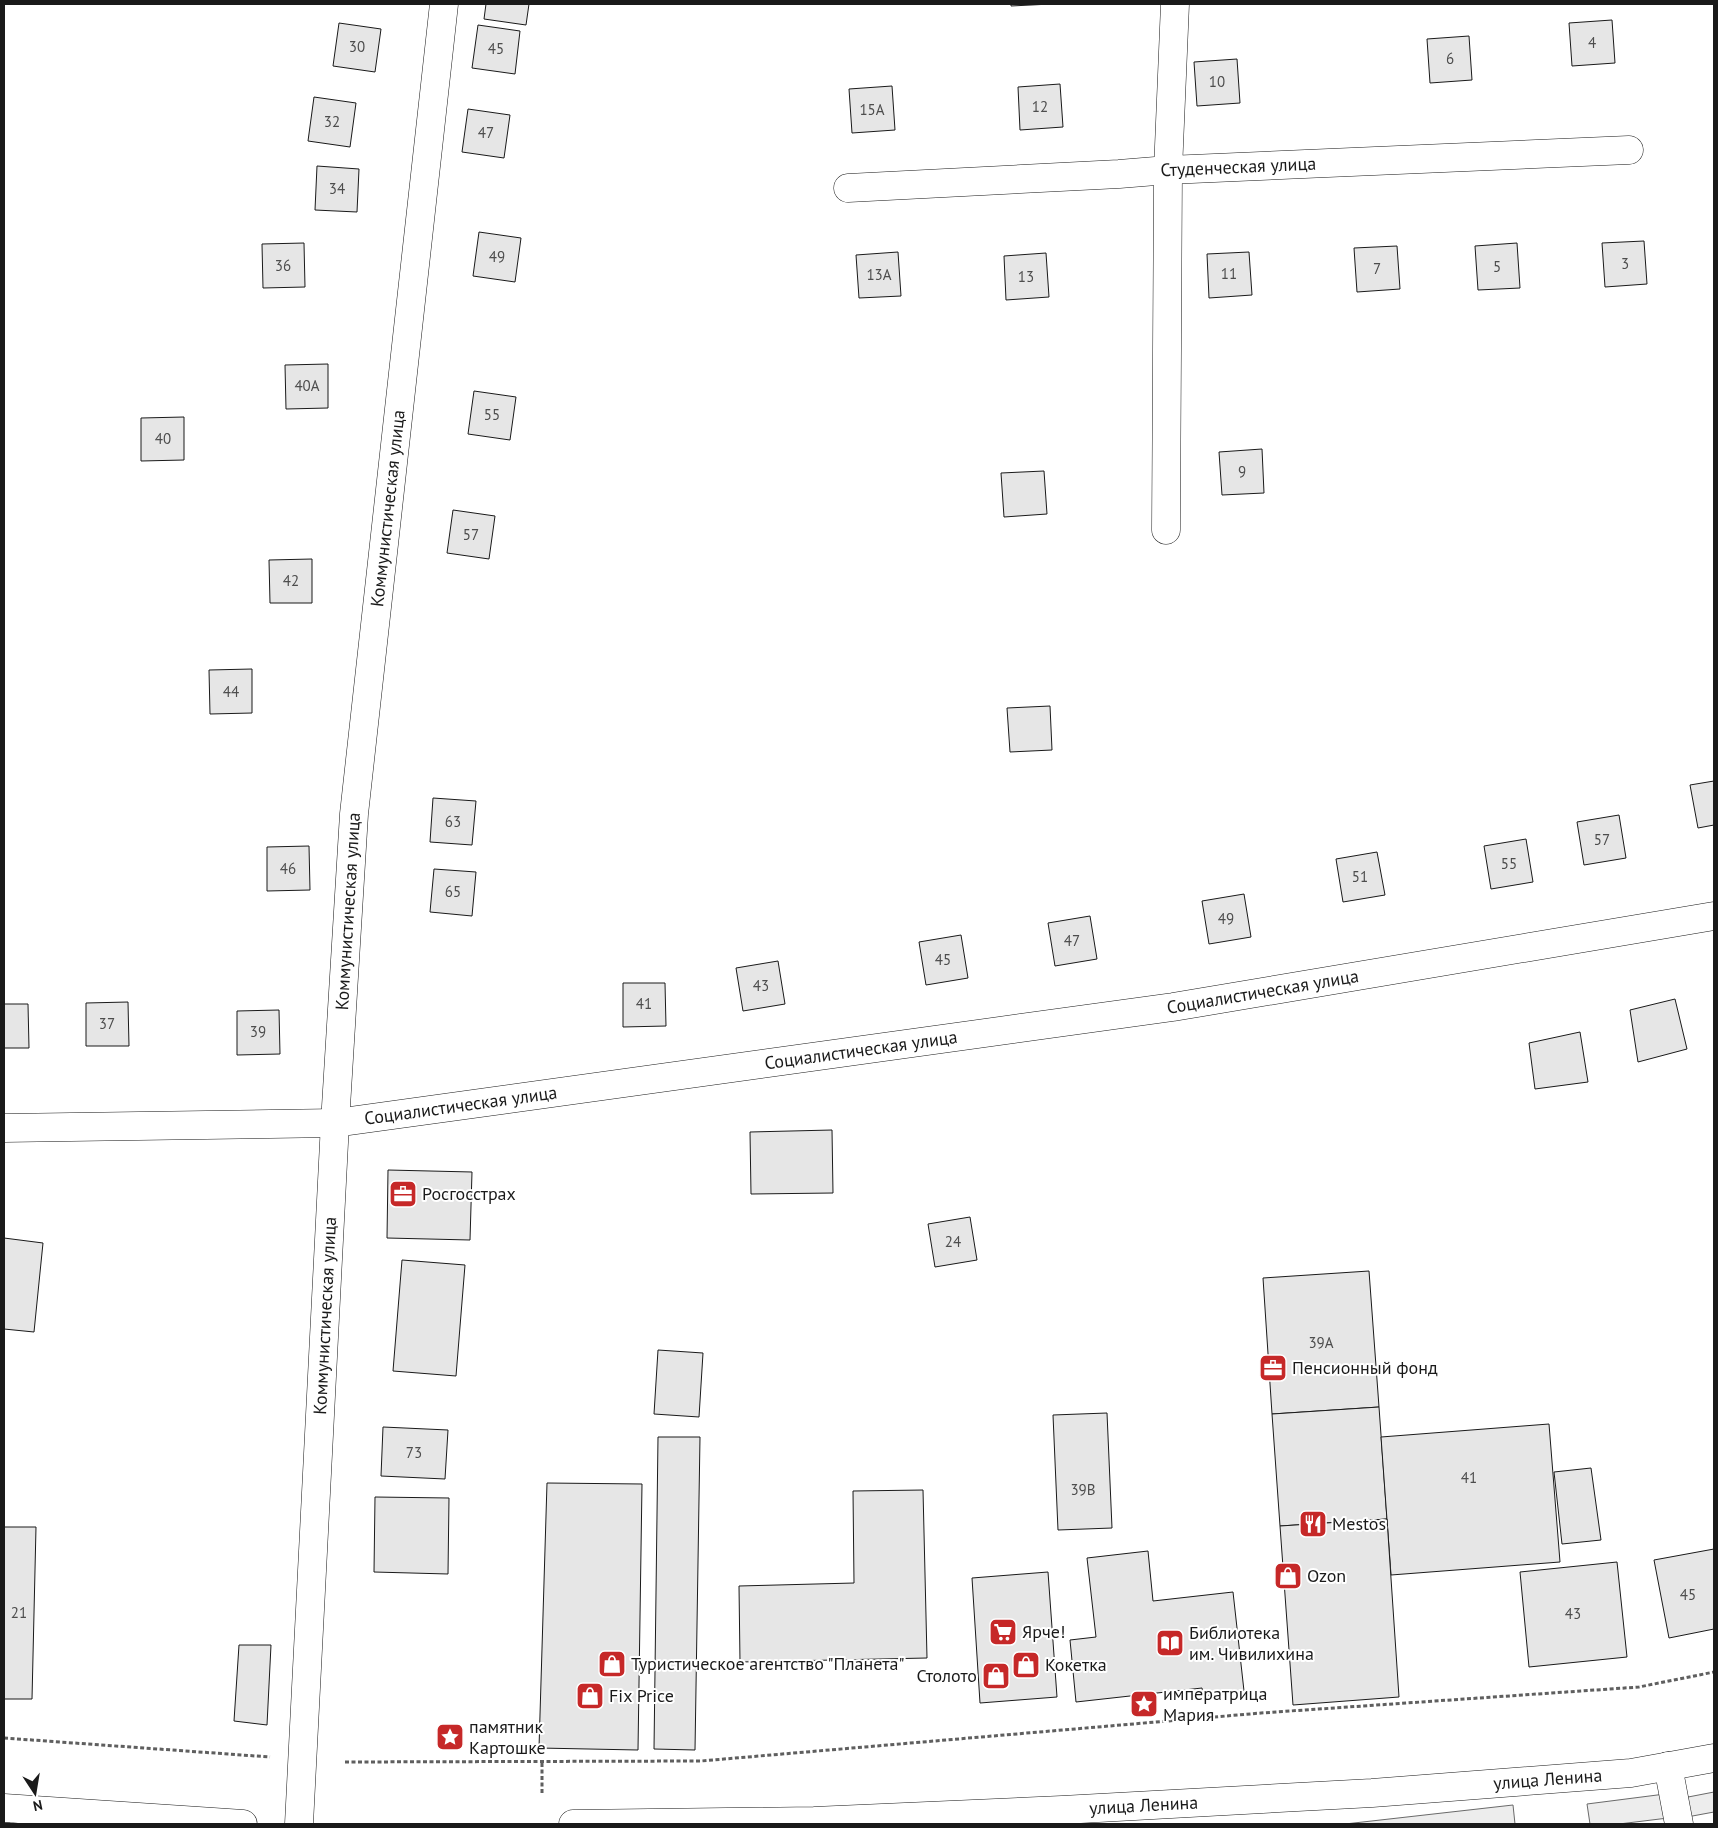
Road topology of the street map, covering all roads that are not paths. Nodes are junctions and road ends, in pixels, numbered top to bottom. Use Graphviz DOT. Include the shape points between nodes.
graph roads {
  1 [pos="444,4"];
  2 [pos="1175,4"];
  3 [pos="1629,150"];
  4 [pos="1168,170"];
  5 [pos="848,188"];
  6 [pos="1166,530"];
  7 [pos="1714,916"];
  8 [pos="335,1123"];
  9 [pos="4,1128"];
  10 [pos="1714,1758"];
  11 [pos="1668,1766"];
  12 [pos="4,1808"];
  13 [pos="98,1819"];
  14 [pos="243,1824"];
  15 [pos="299,1824"];
  16 [pos="573,1824"];
  17 [pos="1679,1824"];
  1 -- 8 [label="street, Коммунистическая улица" via="354,814"];
  2 -- 4 [label="street"];
  3 -- 4 [label="street, Студенческая улица"];
  4 -- 5 [label="street, Студенческая улица"];
  4 -- 6 [label="street"];
  7 -- 8 [label="street, Социалистическая улица" via="1173,1007"];
  8 -- 9 [label="street, Социалистическая улица"];
  8 -- 15 [label="street, Коммунистическая улица"];
  10 -- 11 [label="street, улица Ленина"];
  11 -- 16 [label="street, улица Ленина" via="1631,1773 1391,1791 1072,1810 814,1821"];
  11 -- 17 [label="street"];
  12 -- 13 [label="street"];
  13 -- 14 [label="street"];
}
